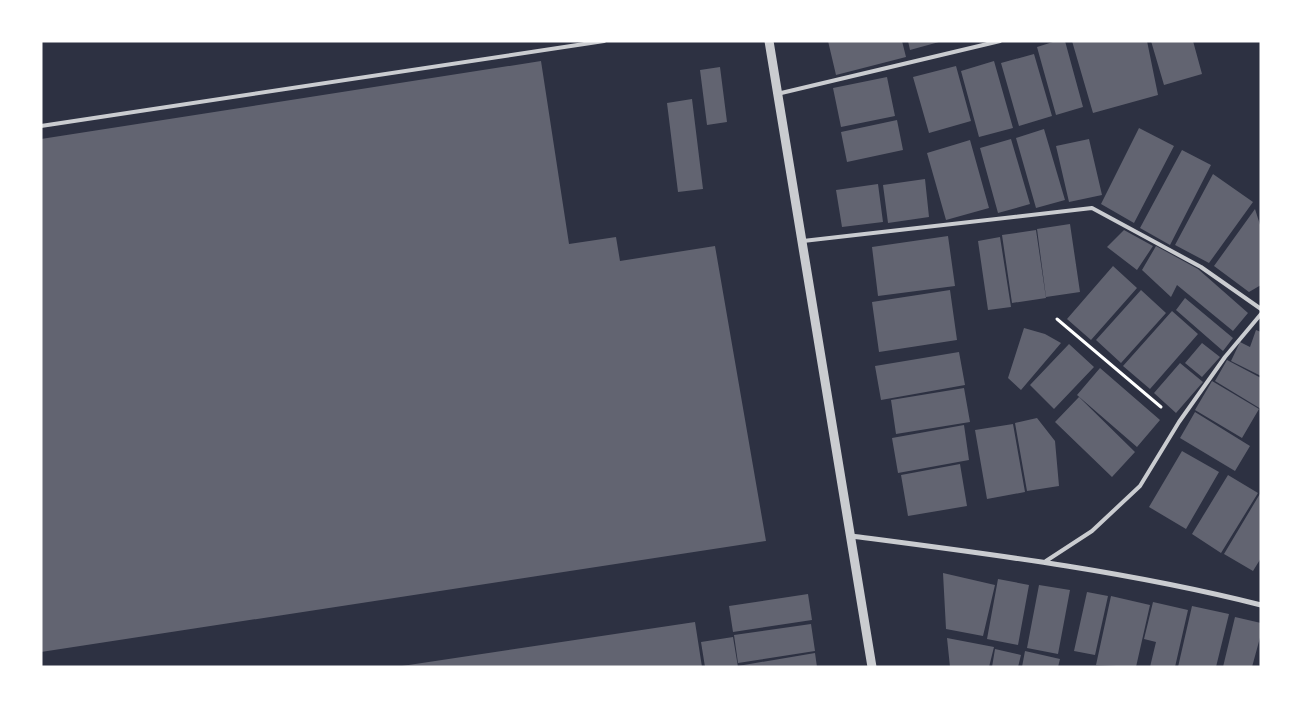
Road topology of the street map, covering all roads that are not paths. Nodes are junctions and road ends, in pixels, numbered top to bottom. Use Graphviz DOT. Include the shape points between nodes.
graph roads {
  1 [pos="604,41"];
  2 [pos="769,41"];
  3 [pos="1000,41"];
  4 [pos="777,94"];
  5 [pos="41,126"];
  6 [pos="801,241"];
  7 [pos="1261,309"];
  8 [pos="1261,314"];
  9 [pos="851,536"];
  10 [pos="1046,561"];
  11 [pos="1261,605"];
  12 [pos="872,667"];
  1 -- 5 [label="lane"];
  2 -- 4 [label="street"];
  3 -- 4 [label="lane"];
  4 -- 6 [label="street"];
  6 -- 7 [label="lane" via="1092,208 1201,267"];
  6 -- 9 [label="street"];
  8 -- 10 [label="lane" via="1225,357 1179,422 1140,486 1092,531"];
  9 -- 10 [label="street"];
  9 -- 12 [label="street"];
  10 -- 11 [label="street" via="1210,592"];
}
